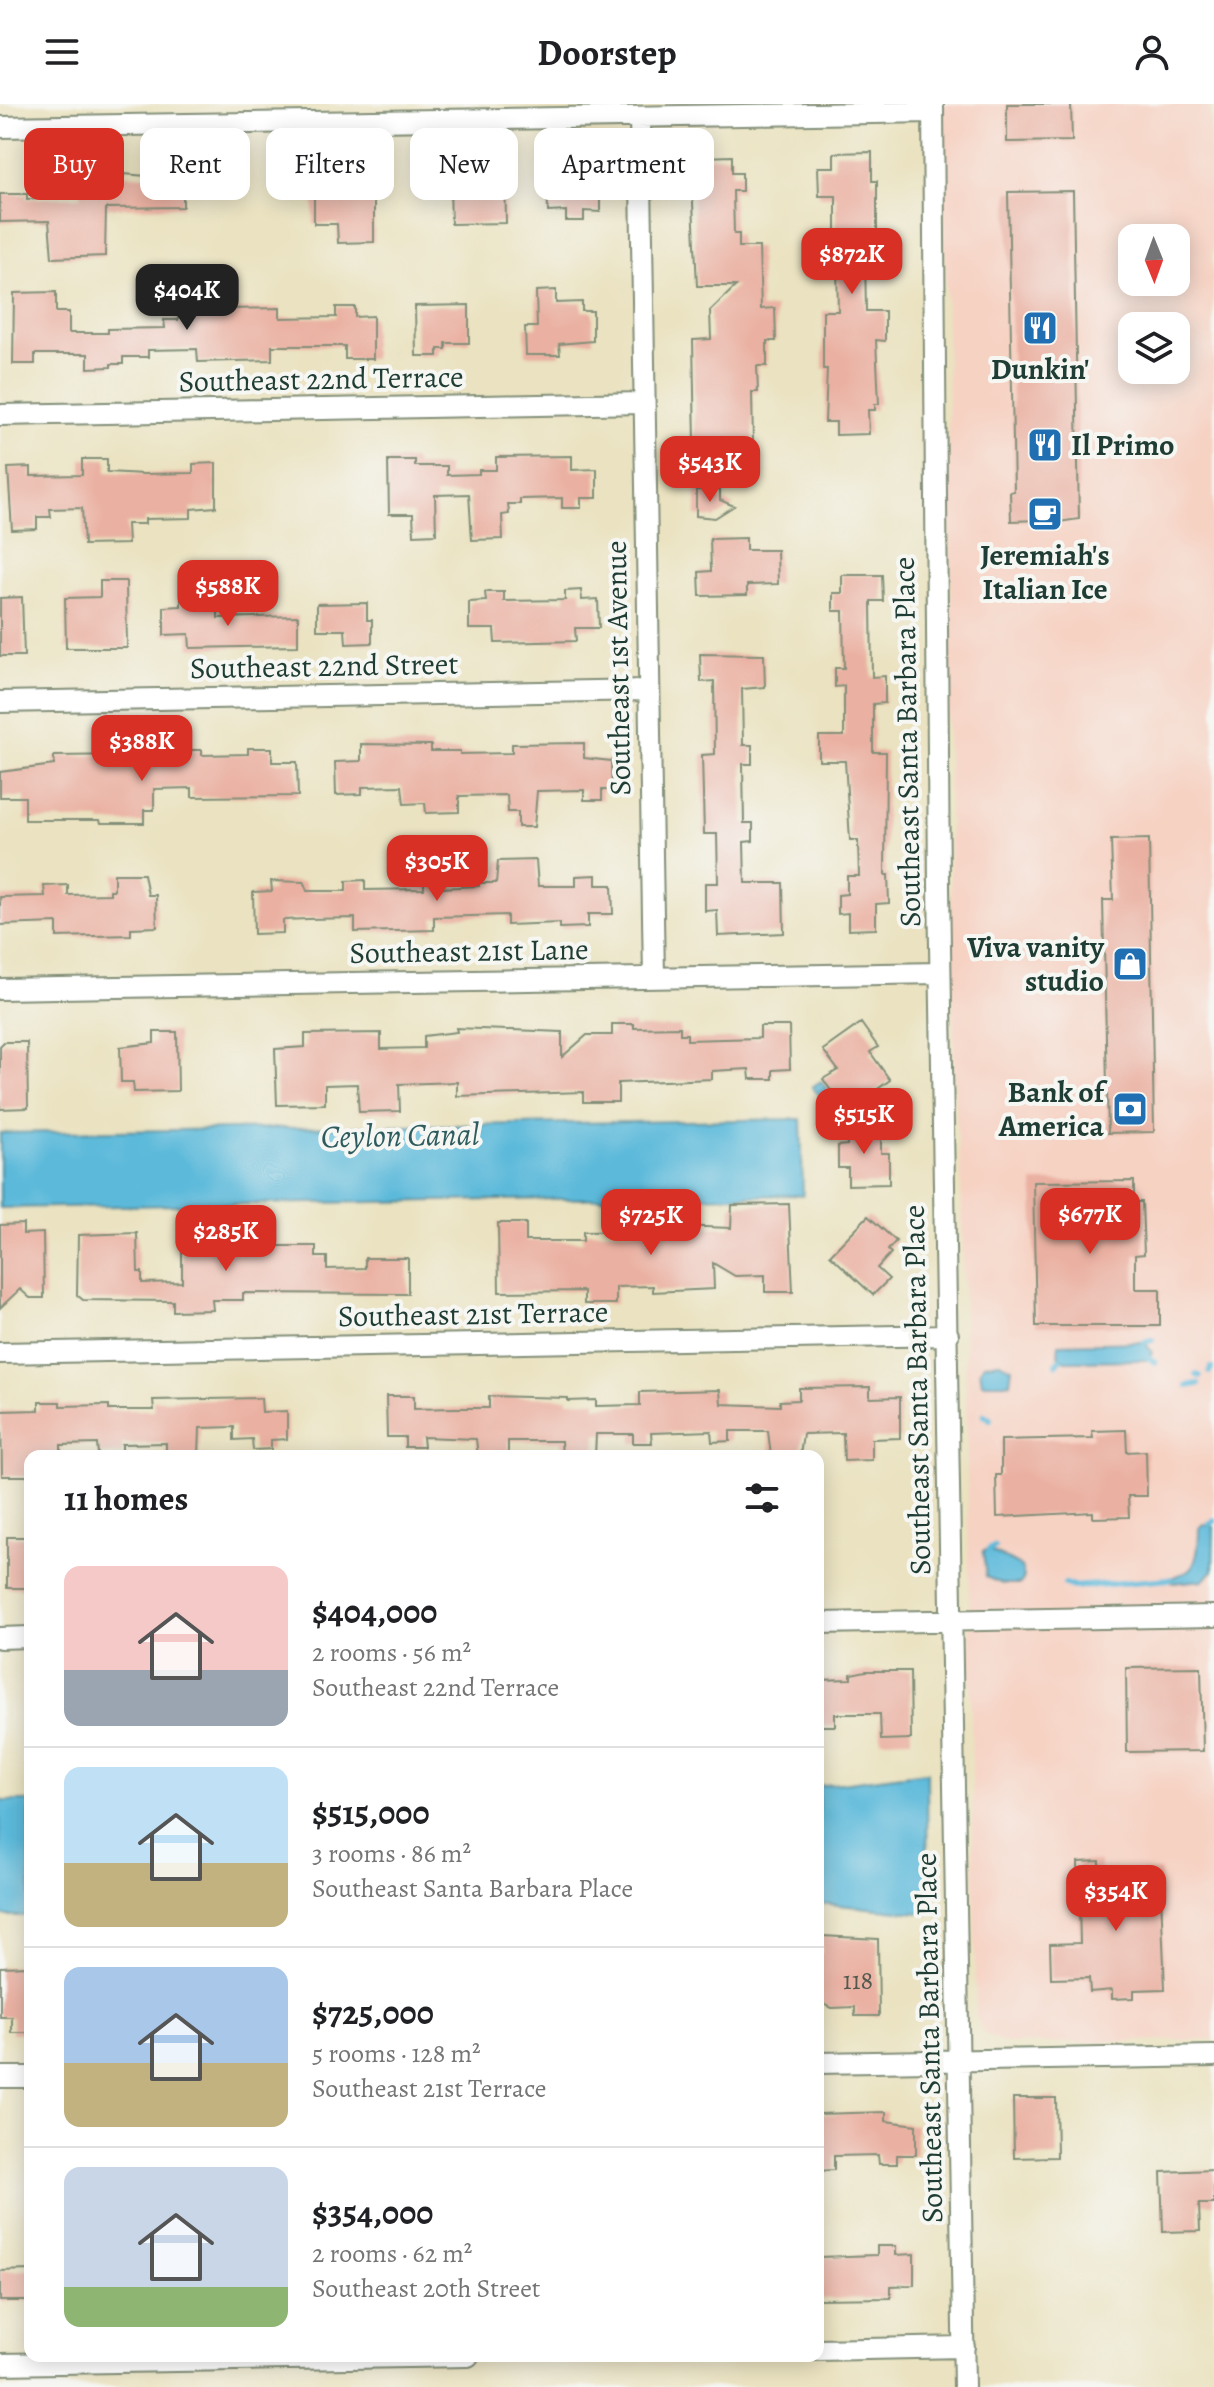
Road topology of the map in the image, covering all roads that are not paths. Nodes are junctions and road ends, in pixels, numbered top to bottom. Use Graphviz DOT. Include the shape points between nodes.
graph roads {
  1 [pos="933,108"];
  2 [pos="640,117"];
  3 [pos="0,127"];
  4 [pos="644,403"];
  5 [pos="0,415"];
  6 [pos="649,690"];
  7 [pos="0,702"];
  8 [pos="940,973"];
  9 [pos="654,978"];
  10 [pos="0,989"];
  11 [pos="948,1335"];
  12 [pos="0,1353"];
  13 [pos="1214,1616"];
  14 [pos="950,1621"];
  15 [pos="824,1623"];
  16 [pos="24,1637"];
  17 [pos="0,1638"];
  18 [pos="1214,2056"];
  19 [pos="959,2058"];
  20 [pos="824,2063"];
  21 [pos="0,2077"];
  22 [pos="24,2077"];
  23 [pos="964,2347"];
  24 [pos="824,2350"];
  25 [pos="117,2362"];
  26 [pos="0,2364"];
  27 [pos="964,2387"];
  1 -- 2 [label="street"];
  1 -- 8 [label="street, Southeast Santa Barbara Place"];
  2 -- 3 [label="street"];
  2 -- 4 [label="street, Southeast 1st Avenue"];
  4 -- 5 [label="street, Southeast 22nd Terrace"];
  4 -- 6 [label="street, Southeast 1st Avenue"];
  6 -- 7 [label="street, Southeast 22nd Street"];
  6 -- 9 [label="street, Southeast 1st Avenue"];
  8 -- 9 [label="street, Southeast 21st Lane"];
  8 -- 11 [label="street, Southeast Santa Barbara Place"];
  9 -- 10 [label="street, Southeast 21st Lane"];
  11 -- 12 [label="street, Southeast 21st Terrace"];
  11 -- 14 [label="street, Southeast Santa Barbara Place"];
  13 -- 14 [label="street"];
  14 -- 15 [label="street"];
  14 -- 19 [label="street, Southeast Santa Barbara Place"];
  16 -- 17 [label="street"];
  18 -- 19 [label="street"];
  19 -- 20 [label="street"];
  19 -- 23 [label="street, Southeast Santa Barbara Place"];
  21 -- 22 [label="street"];
  23 -- 24 [label="street"];
  23 -- 27 [label="street, Southeast Santa Barbara Place"];
  25 -- 26 [label="street"];
}
